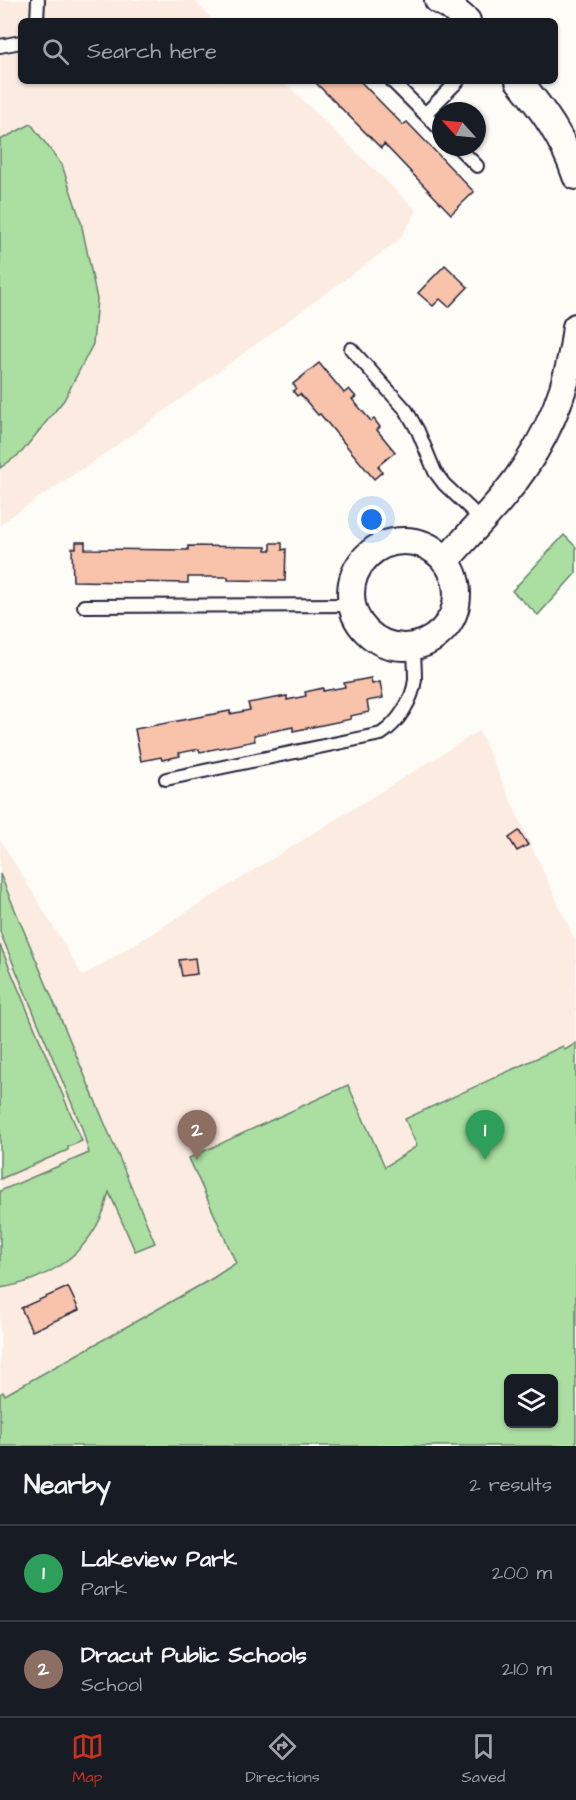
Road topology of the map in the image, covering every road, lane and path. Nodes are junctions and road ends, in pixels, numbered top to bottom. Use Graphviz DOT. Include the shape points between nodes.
graph roads {
  1 [pos="38,0"];
  2 [pos="438,0"];
  3 [pos="37,18"];
  4 [pos="463,18"];
  5 [pos="18,43"];
  6 [pos="0,46"];
  7 [pos="395,84"];
  8 [pos="455,84"];
  9 [pos="521,84"];
  10 [pos="425,114"];
  11 [pos="432,121"];
  12 [pos="467,156"];
  13 [pos="477,166"];
  14 [pos="576,176"];
  15 [pos="576,327"];
  16 [pos="351,348"];
  17 [pos="574,358"];
  18 [pos="482,520"];
  19 [pos="445,561"];
  20 [pos="353,605"];
  21 [pos="84,606"];
  22 [pos="414,646"];
  23 [pos="166,779"];
  1 -- 3 [label="lane"];
  2 -- 4 [label="street"];
  5 -- 6 [label="lane"];
  7 -- 10 [label="lane"];
  8 -- 10 [label="lane"];
  9 -- 14 [label="street" via="546,114"];
  10 -- 11 [label="lane"];
  12 -- 13 [label="lane"];
  15 -- 17 [label="street"];
  16 -- 18 [label="lane" via="406,410 444,484"];
  17 -- 18 [label="street" via="544,436 517,479"];
  18 -- 19 [label="street"];
  19 -- 20 [label="street" via="429,547 408,541 377,549 356,573"];
  19 -- 22 [label="street" via="455,580 454,612 434,637"];
  20 -- 21 [label="lane"];
  20 -- 22 [label="street" via="361,624 375,638 394,646"];
  22 -- 23 [label="lane" via="412,691 396,722 381,734"];
}
